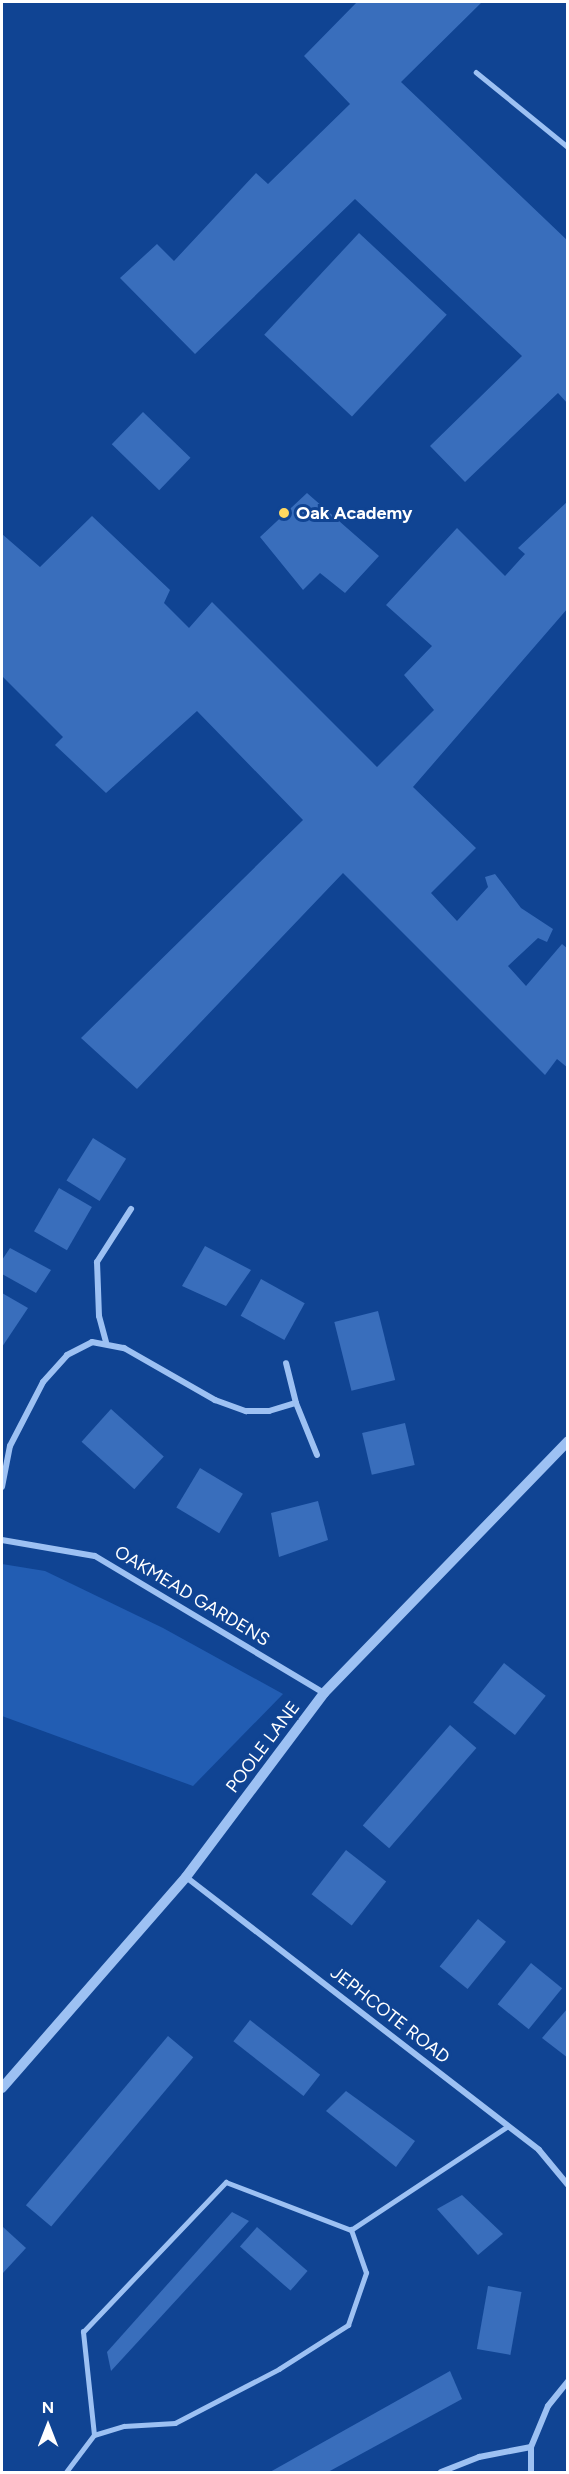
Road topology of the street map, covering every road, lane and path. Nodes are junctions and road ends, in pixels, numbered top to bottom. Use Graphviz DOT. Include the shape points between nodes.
graph roads {
  1 [pos="476,72"];
  2 [pos="567,147"];
  3 [pos="131,1209"];
  4 [pos="106,1342"];
  5 [pos="286,1363"];
  6 [pos="296,1403"];
  7 [pos="567,1441"];
  8 [pos="317,1455"];
  9 [pos="2,1487"];
  10 [pos="2,1540"];
  11 [pos="324,1693"];
  12 [pos="186,1877"];
  13 [pos="2,2088"];
  14 [pos="508,2126"];
  15 [pos="567,2185"];
  16 [pos="351,2230"];
  17 [pos="567,2380"];
  18 [pos="94,2435"];
  19 [pos="531,2447"];
  20 [pos="66,2472"];
  21 [pos="441,2472"];
  22 [pos="531,2472"];
  1 -- 2 [label="lane"];
  3 -- 4 [label="street" via="98,1262 99,1316"];
  4 -- 6 [label="street" via="231,1407 269,1411"];
  4 -- 9 [label="street" via="92,1342 67,1354 43,1382 10,1446"];
  5 -- 6 [label="street"];
  6 -- 8 [label="street"];
  7 -- 11 [label="street, POOLE LANE"];
  10 -- 11 [label="street, OAKMEAD GARDENS" via="96,1556"];
  11 -- 12 [label="street, POOLE LANE"];
  12 -- 13 [label="street, POOLE LANE"];
  12 -- 14 [label="street, JEPHCOTE ROAD"];
  14 -- 15 [label="street, JEPHCOTE ROAD" via="539,2150"];
  14 -- 16 [label="lane"];
  16 -- 18 [label="lane" via="366,2272 348,2325 279,2369 175,2423 124,2426"];
  16 -- 18 [label="lane" via="226,2182 82,2332"];
  17 -- 19 [label="street" via="548,2406"];
  18 -- 20 [label="lane"];
  19 -- 21 [label="street" via="479,2457"];
  19 -- 22 [label="street"];
}
